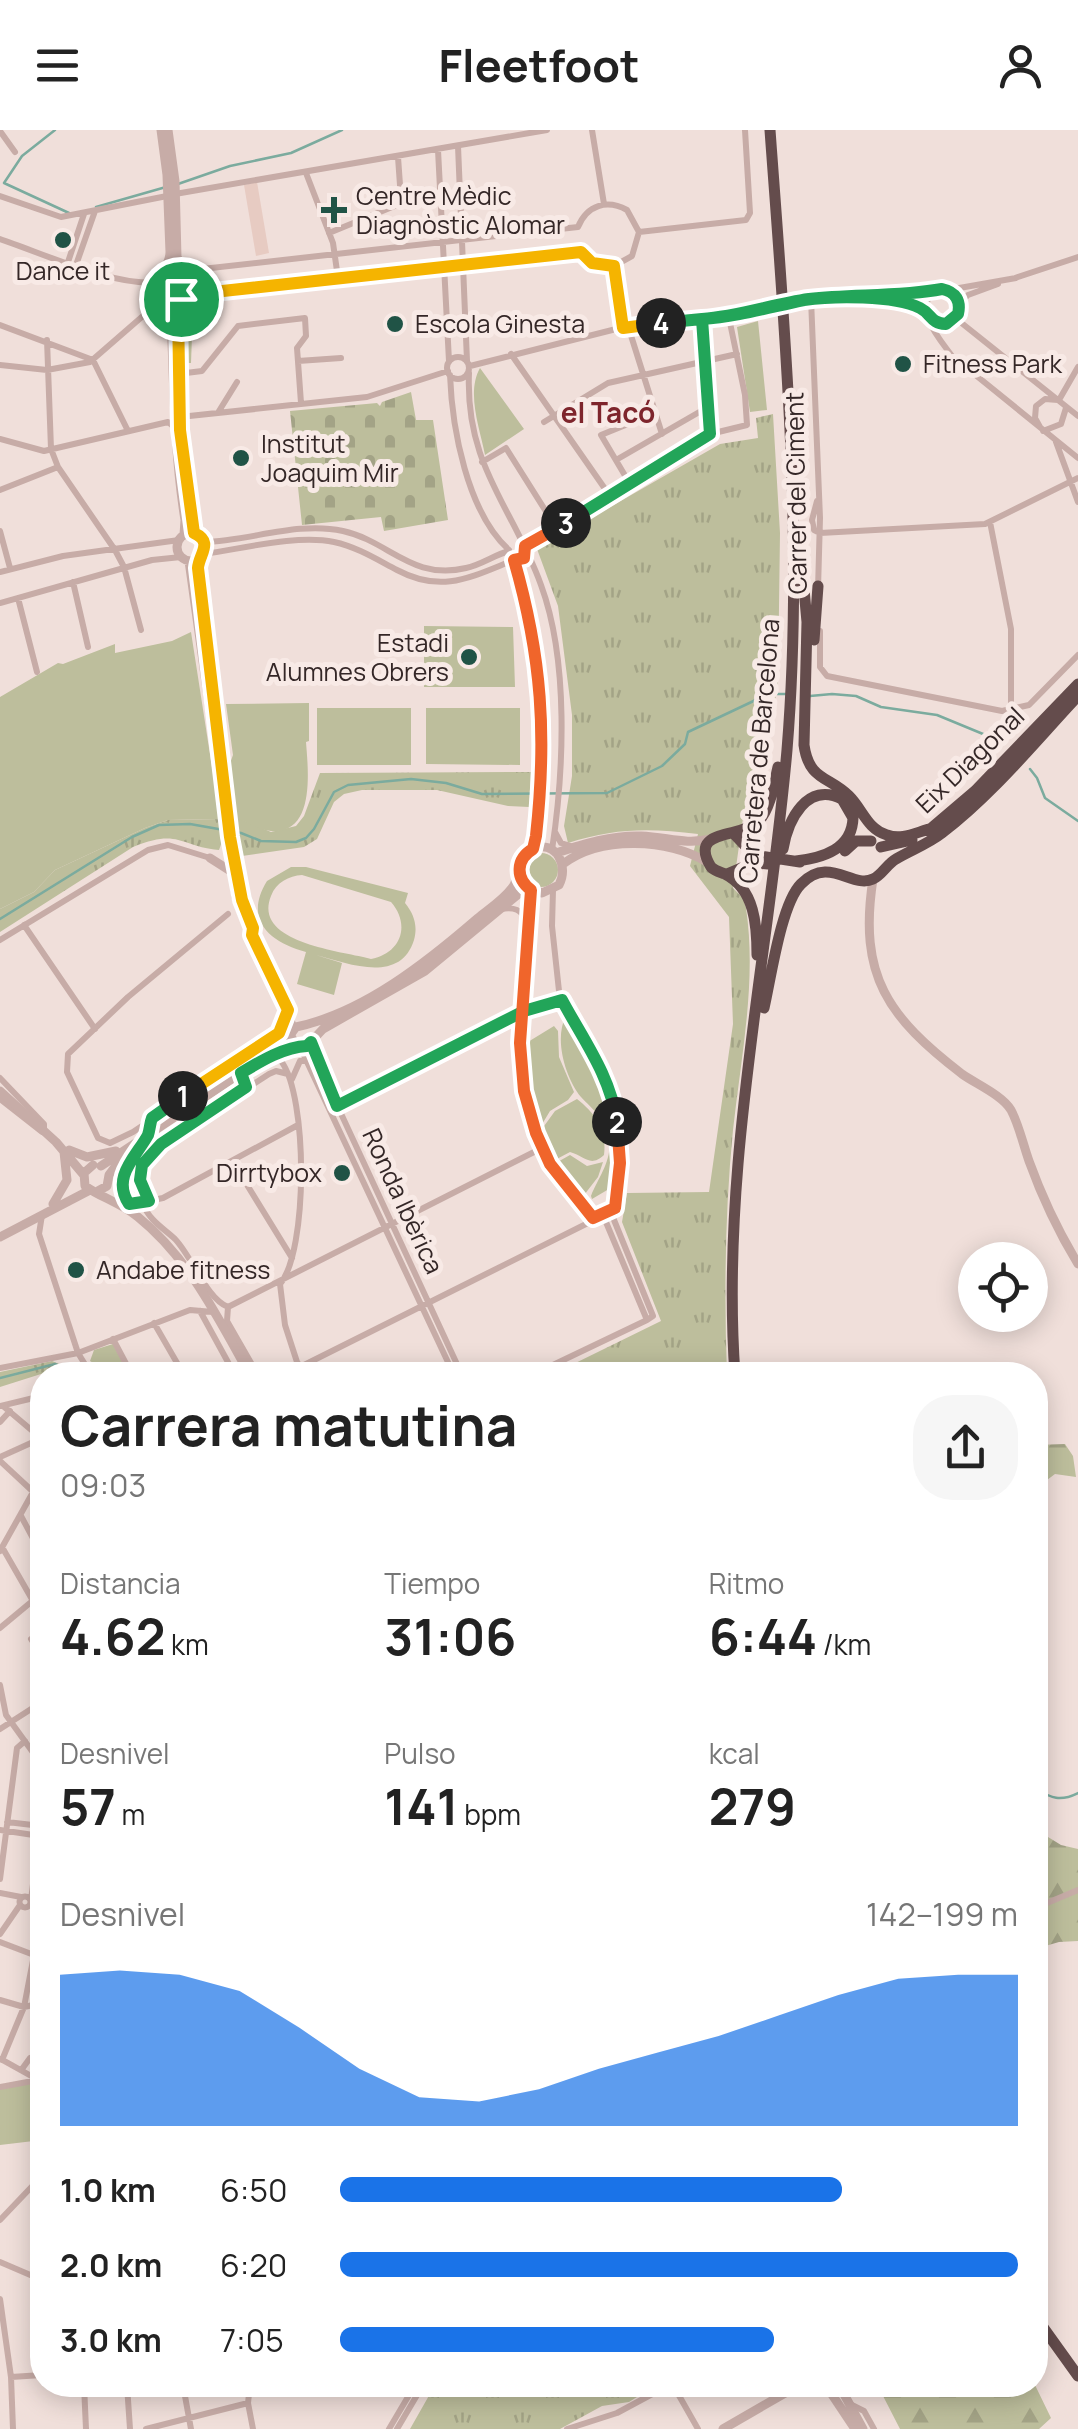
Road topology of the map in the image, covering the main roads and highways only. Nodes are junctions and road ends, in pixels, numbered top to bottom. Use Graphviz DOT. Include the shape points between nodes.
graph roads {
  1 [pos="770,130"];
  2 [pos="794,520"];
  3 [pos="818,586"];
  4 [pos="1078,684"];
  5 [pos="806,688"];
  6 [pos="1078,696"];
  7 [pos="788,707"];
  8 [pos="856,805"];
  9 [pos="934,828"];
  10 [pos="734,834"];
  11 [pos="876,844"];
  12 [pos="746,846"];
  13 [pos="846,850"];
  14 [pos="762,860"];
  15 [pos="791,862"];
  16 [pos="742,868"];
  17 [pos="884,869"];
  18 [pos="727,874"];
  19 [pos="851,876"];
  20 [pos="766,998"];
  21 [pos="757,1009"];
  22 [pos="736,1204"];
  23 [pos="735,1362"];
  24 [pos="1048,2334"];
  25 [pos="1078,2376"];
  1 -- 2 [label="highway, Carretera de Barcelona"];
  2 -- 5 [label="highway" via="807,622"];
  2 -- 7 [label="highway, Carretera de Barcelona"];
  3 -- 5 [label="highway"];
  4 -- 9 [label="highway, Eix Diagonal"];
  5 -- 8 [label="highway" via="808,760 823,781"];
  6 -- 17 [label="highway" via="960,818"];
  7 -- 10 [label="highway" via="768,806 758,822"];
  7 -- 21 [label="highway, Carretera de Barcelona"];
  8 -- 9 [label="highway" via="874,828 892,837"];
  8 -- 11 [label="highway" via="860,824"];
  9 -- 11 [label="highway, Eix Diagonal" via="906,843"];
  10 -- 12 [label="highway"];
  10 -- 18 [label="highway" via="722,833 706,849 707,862"];
  11 -- 13 [label="highway" via="858,841"];
  11 -- 17 [label="highway"];
  12 -- 14 [label="highway"];
  12 -- 16 [label="highway"];
  13 -- 15 [label="highway" via="824,862"];
  13 -- 19 [label="highway"];
  14 -- 15 [label="highway"];
  14 -- 16 [label="highway"];
  15 -- 19 [label="highway"];
  15 -- 20 [label="highway" via="826,855 847,840 853,818 842,800 830,794 810,798 787,827"];
  16 -- 18 [label="highway"];
  17 -- 19 [label="highway" via="874,879"];
  18 -- 21 [label="highway" via="748,896 755,917"];
  19 -- 20 [label="highway" via="814,874 795,892"];
  20 -- 22 [label="highway"];
  21 -- 22 [label="highway, Carretera de Barcelona"];
  22 -- 23 [label="highway, Carretera de Barcelona"];
  24 -- 25 [label="highway"];
}
